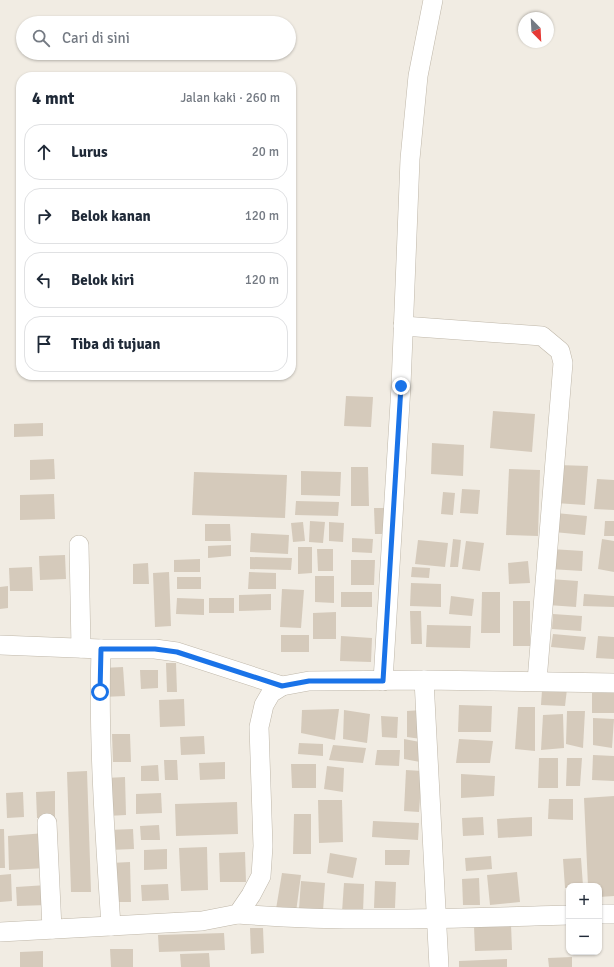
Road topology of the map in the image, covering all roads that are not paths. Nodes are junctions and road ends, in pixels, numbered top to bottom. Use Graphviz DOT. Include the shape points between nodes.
graph roads {
  1 [pos="433,0"];
  2 [pos="404,326"];
  3 [pos="79,545"];
  4 [pos="0,645"];
  5 [pos="81,648"];
  6 [pos="101,649"];
  7 [pos="424,680"];
  8 [pos="383,681"];
  9 [pos="537,681"];
  10 [pos="614,683"];
  11 [pos="282,686"];
  12 [pos="47,823"];
  13 [pos="238,914"];
  14 [pos="602,914"];
  15 [pos="614,914"];
  16 [pos="566,915"];
  17 [pos="436,918"];
  18 [pos="111,926"];
  19 [pos="52,929"];
  20 [pos="0,932"];
  21 [pos="439,967"];
  1 -- 2 [label="street" via="418,76 410,159"];
  2 -- 8 [label="street"];
  2 -- 9 [label="street" via="542,336 560,351 563,362"];
  3 -- 5 [label="street"];
  4 -- 5 [label="street"];
  5 -- 6 [label="street"];
  6 -- 11 [label="street" via="155,649 177,652"];
  6 -- 18 [label="street" via="102,766"];
  7 -- 8 [label="street"];
  7 -- 9 [label="street"];
  7 -- 17 [label="street"];
  8 -- 11 [label="street" via="309,681"];
  9 -- 10 [label="street"];
  11 -- 13 [label="street" via="271,693 264,705 260,727 263,846 260,876"];
  12 -- 19 [label="street"];
  13 -- 17 [label="street" via="297,918"];
  13 -- 18 [label="street" via="202,922"];
  14 -- 15 [label="street"];
  16 -- 17 [label="street"];
  17 -- 21 [label="street"];
  18 -- 19 [label="street"];
  19 -- 20 [label="street"];
}
